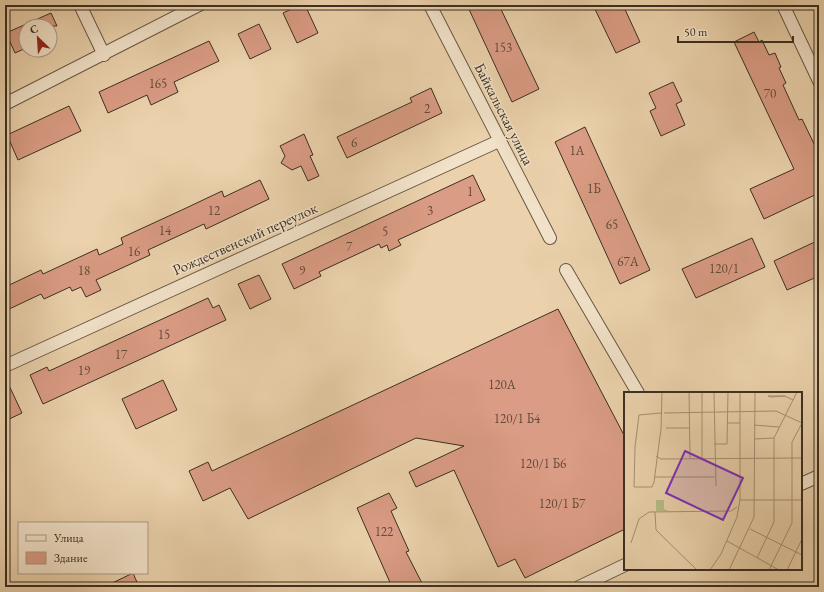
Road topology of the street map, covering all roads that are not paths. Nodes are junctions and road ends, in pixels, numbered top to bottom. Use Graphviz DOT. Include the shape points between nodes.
graph roads {
  1 [pos="80,5"];
  2 [pos="199,5"];
  3 [pos="430,5"];
  4 [pos="783,5"];
  5 [pos="104,55"];
  6 [pos="819,81"];
  7 [pos="5,104"];
  8 [pos="499,141"];
  9 [pos="550,238"];
  10 [pos="566,270"];
  11 [pos="5,366"];
  12 [pos="637,392"];
  13 [pos="819,476"];
  14 [pos="802,484"];
  15 [pos="624,565"];
  16 [pos="579,587"];
  1 -- 5 [label="street"];
  2 -- 5 [label="street"];
  3 -- 8 [label="street, Байкальская улица"];
  4 -- 6 [label="street"];
  5 -- 7 [label="street"];
  8 -- 9 [label="street, Байкальская улица"];
  8 -- 11 [label="street, Рождественский переулок"];
  10 -- 12 [label="street"];
  13 -- 14 [label="street"];
  15 -- 16 [label="street"];
}
